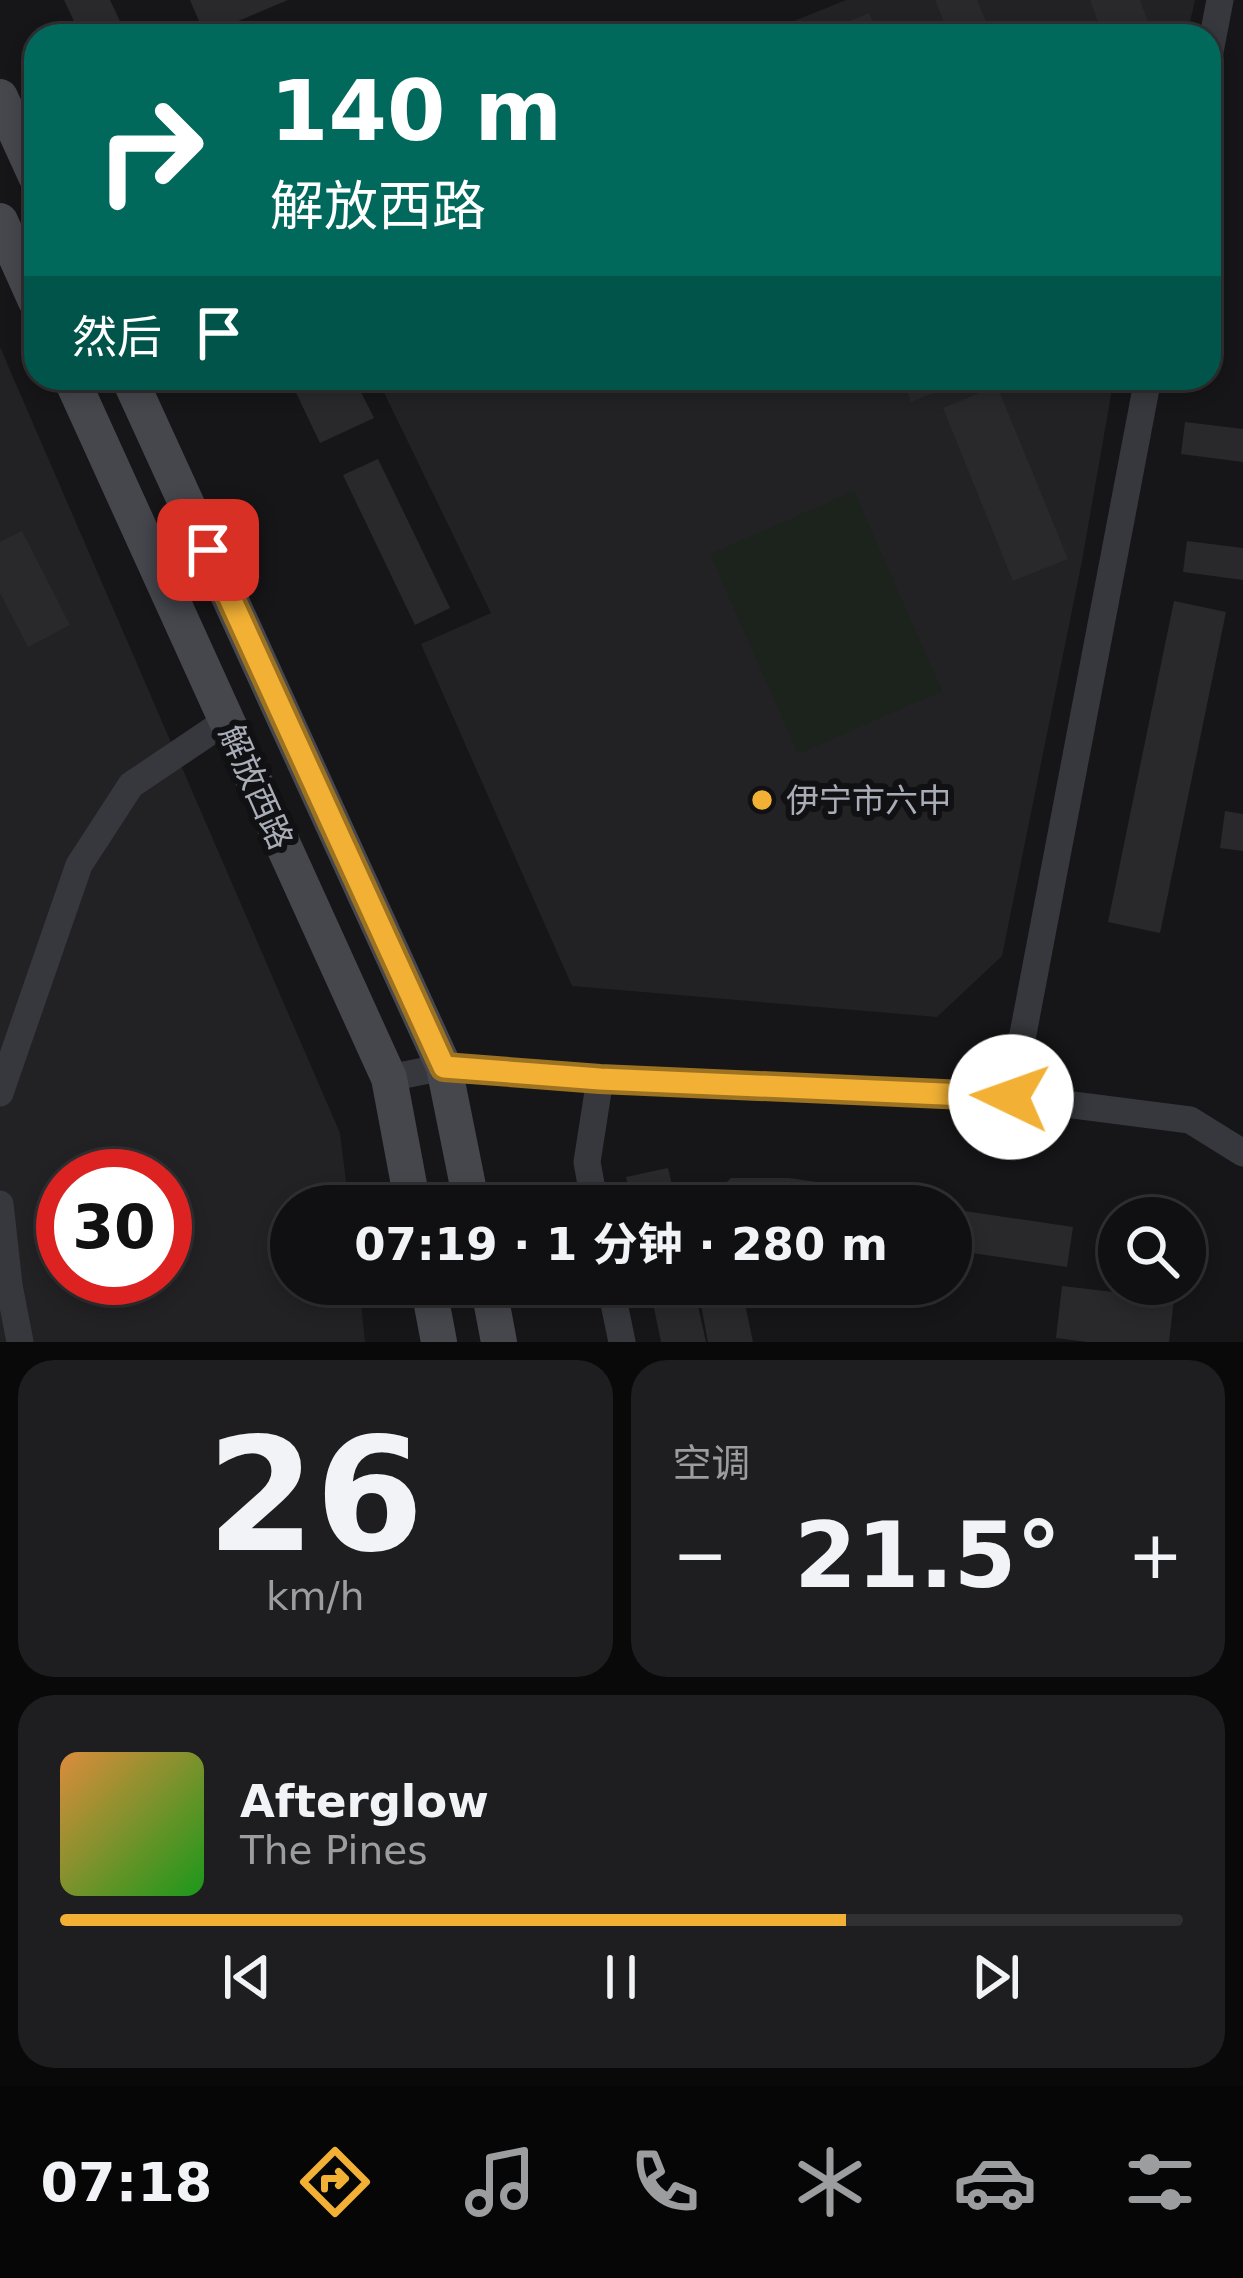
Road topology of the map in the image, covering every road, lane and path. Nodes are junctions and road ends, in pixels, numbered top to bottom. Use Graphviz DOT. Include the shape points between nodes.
graph roads {
  1 [pos="0,97"];
  2 [pos="24,150"];
  3 [pos="0,221"];
  4 [pos="24,274"];
  5 [pos="76,390"];
  6 [pos="134,390"];
  7 [pos="1146,390"];
  8 [pos="226,721"];
  9 [pos="444,1067"];
  10 [pos="388,1078"];
  11 [pos="600,1079"];
  12 [pos="0,1093"];
  13 [pos="1011,1097"];
  14 [pos="1243,1153"];
  15 [pos="409,1185"];
  16 [pos="468,1185"];
  17 [pos="591,1185"];
  18 [pos="0,1204"];
  19 [pos="432,1305"];
  20 [pos="492,1305"];
  21 [pos="614,1305"];
  22 [pos="20,1342"];
  23 [pos="439,1342"];
  24 [pos="499,1342"];
  25 [pos="622,1342"];
  1 -- 2 [label="main road"];
  3 -- 4 [label="main road"];
  5 -- 8 [label="main road, 解放西路"];
  6 -- 9 [label="main road, 解放西路"];
  7 -- 13 [label="street"];
  8 -- 10 [label="main road, 解放西路"];
  8 -- 12 [label="street" via="131,785 79,866"];
  9 -- 10 [label="street"];
  9 -- 11 [label="street"];
  9 -- 16 [label="main road, 解放西路"];
  10 -- 15 [label="main road, 解放西路"];
  11 -- 13 [label="street"];
  11 -- 17 [label="street" via="586,1162"];
  13 -- 14 [label="street" via="1190,1120"];
  18 -- 22 [label="street"];
  19 -- 23 [label="main road"];
  20 -- 24 [label="main road"];
  21 -- 25 [label="street"];
}
